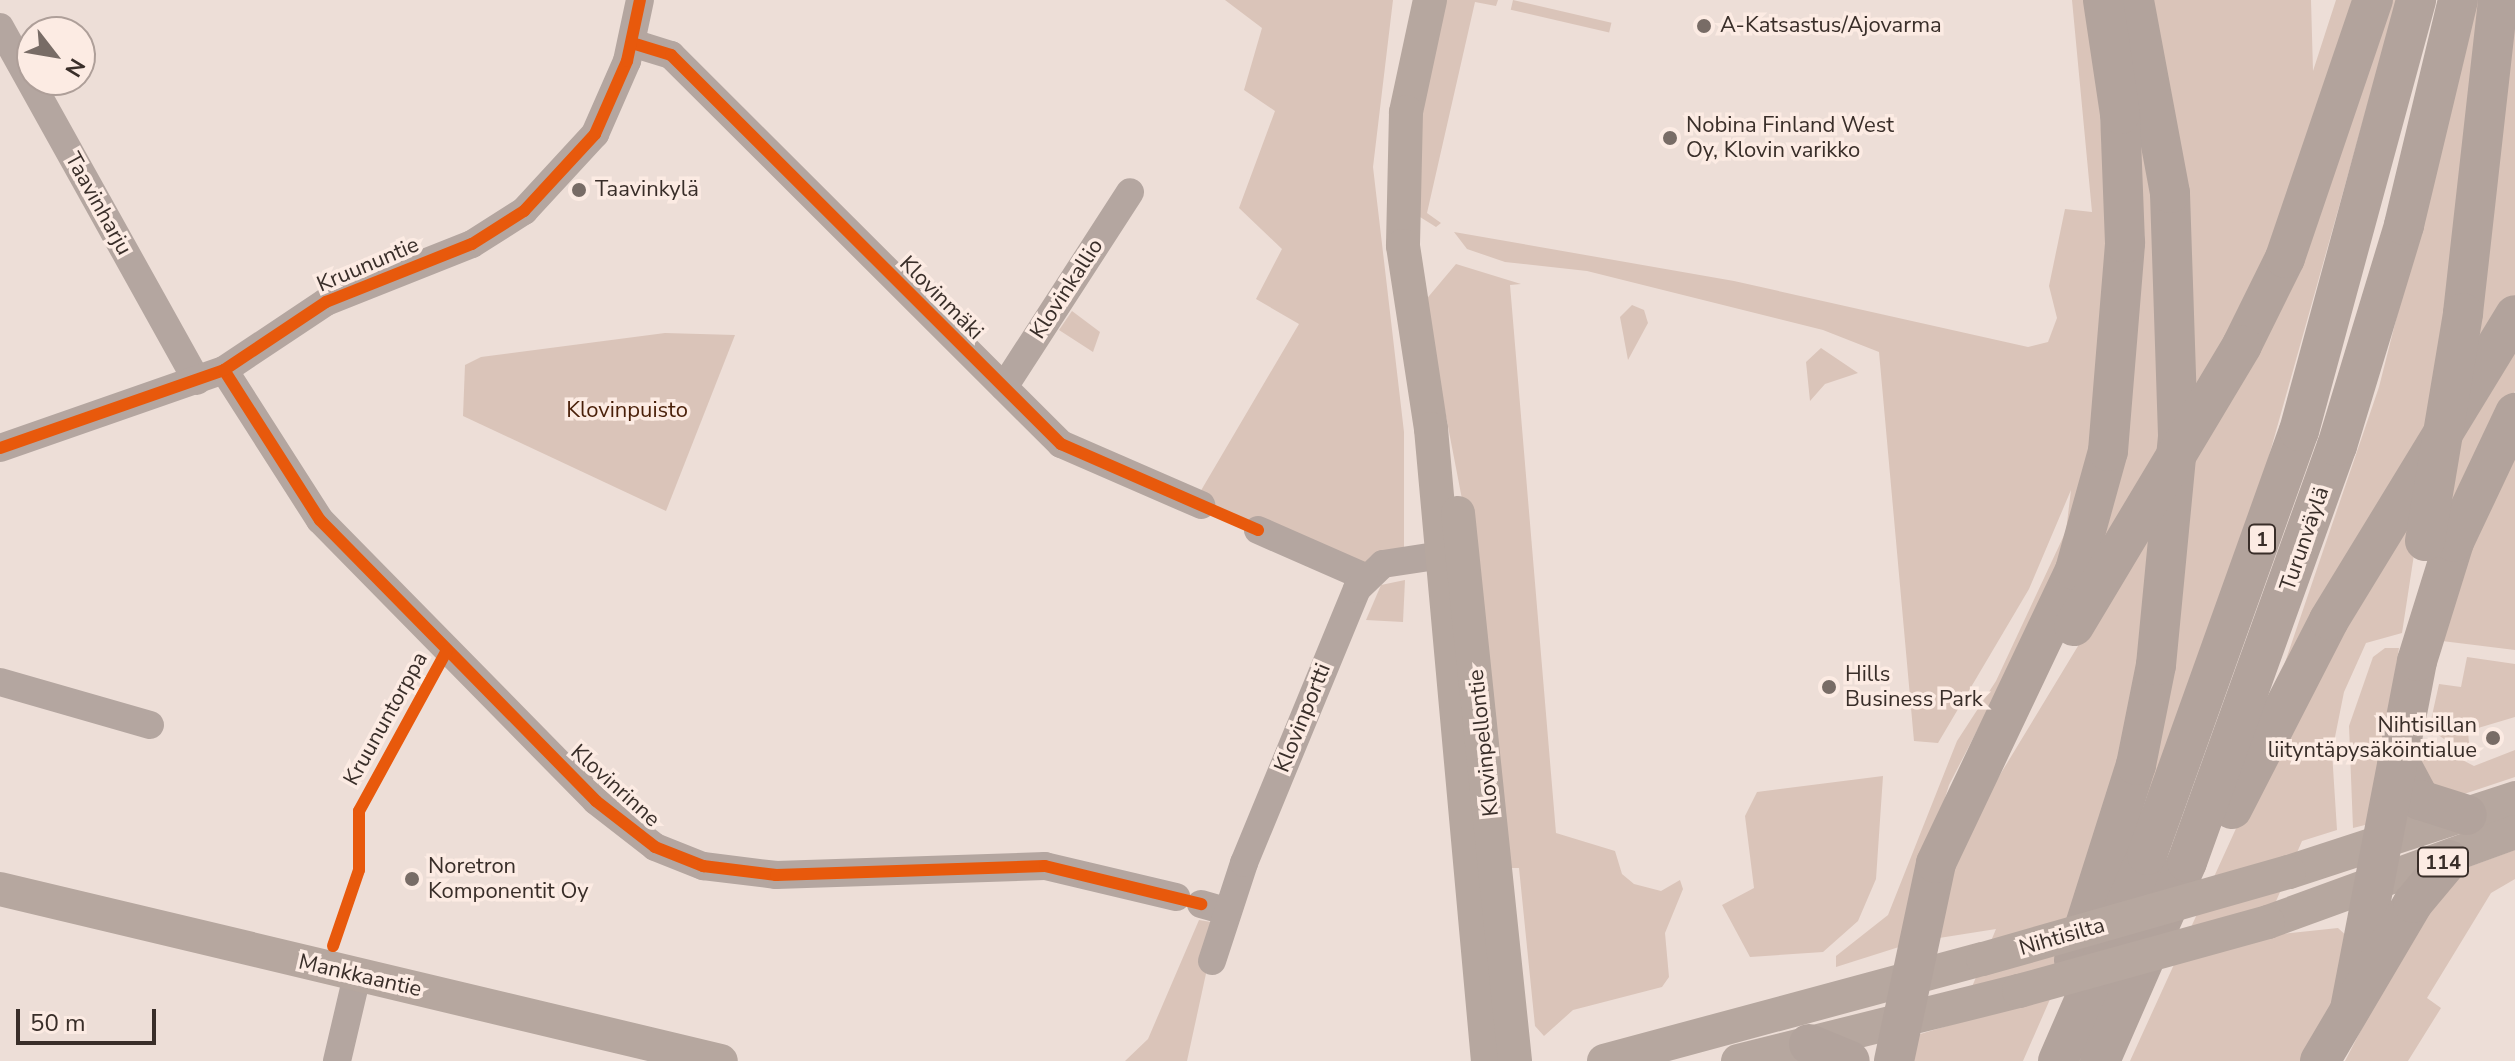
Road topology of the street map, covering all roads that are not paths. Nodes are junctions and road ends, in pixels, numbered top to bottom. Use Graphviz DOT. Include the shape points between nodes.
graph roads {
  1 [pos="640,0"];
  2 [pos="1430,0"];
  3 [pos="2103,0"];
  4 [pos="2134,0"];
  5 [pos="2373,0"];
  6 [pos="2416,0"];
  7 [pos="2458,0"];
  8 [pos="2498,0"];
  9 [pos="0,27"];
  10 [pos="632,43"];
  11 [pos="1130,192"];
  12 [pos="2515,315"];
  13 [pos="224,370"];
  14 [pos="197,381"];
  15 [pos="1004,387"];
  16 [pos="2515,413"];
  17 [pos="0,448"];
  18 [pos="1201,505"];
  19 [pos="1258,530"];
  20 [pos="1453,553"];
  21 [pos="1365,577"];
  22 [pos="2417,661"];
  23 [pos="0,682"];
  24 [pos="150,725"];
  25 [pos="2397,757"];
  26 [pos="1986,758"];
  27 [pos="2515,798"];
  28 [pos="2467,815"];
  29 [pos="2515,832"];
  30 [pos="2382,845"];
  31 [pos="2449,860"];
  32 [pos="2374,888"];
  33 [pos="0,889"];
  34 [pos="1201,904"];
  35 [pos="1212,961"];
  36 [pos="357,976"];
  37 [pos="1914,978"];
  38 [pos="2350,1009"];
  39 [pos="1906,1023"];
  40 [pos="1809,1044"];
  41 [pos="337,1061"];
  42 [pos="721,1061"];
  43 [pos="1488,1061"];
  44 [pos="1515,1061"];
  45 [pos="1604,1061"];
  46 [pos="1738,1061"];
  47 [pos="1850,1061"];
  48 [pos="1894,1061"];
  49 [pos="2036,1061"];
  50 [pos="2058,1061"];
  51 [pos="2100,1061"];
  52 [pos="2109,1061"];
  53 [pos="2320,1061"];
  1 -- 10 [label="street, Kruununtie"];
  2 -- 20 [label="main road, Klovinpellontie" via="1406,112 1402,189 1408,298"];
  3 -- 26 [label="highway" via="2120,114 2125,243 2108,451 2075,570"];
  4 -- 49 [label="highway" via="2170,193 2178,435 2170,553 2136,765 2113,852"];
  5 -- 26 [label="highway, bridge" via="2285,258 2242,345 2074,626"];
  6 -- 50 [label="highway, Turunväylä / 1" via="2299,431 2147,855"];
  7 -- 51 [label="highway, Turunväylä / 1" via="2404,225 2327,474 2187,862"];
  8 -- 22 [label="highway, bridge" via="2463,313 2425,541"];
  9 -- 14 [label="street, Taavinharju"];
  10 -- 13 [label="street, Kruununtie" via="595,134 524,211 472,244 326,302"];
  10 -- 15 [label="street, Klovinmäki" via="671,55"];
  11 -- 15 [label="street, Klovinkallio"];
  12 -- 52 [label="highway" via="2329,620"];
  13 -- 14 [label="street, Kruununtie"];
  13 -- 34 [label="street, Klovinrinne" via="320,520 596,801 655,847 703,866 776,875 1045,866"];
  14 -- 17 [label="street, Kruununtie"];
  15 -- 18 [label="street, Klovinmäki" via="1061,444"];
  16 -- 22 [label="highway" via="2454,542"];
  19 -- 21 [label="street"];
  20 -- 21 [label="street" via="1383,564"];
  20 -- 43 [label="main road, Klovinpellontie"];
  20 -- 44 [label="main road, Klovinpellontie"];
  21 -- 34 [label="street, Klovinportti"];
  22 -- 25 [label="highway"];
  23 -- 24 [label="street"];
  25 -- 28 [label="highway" via="2420,800"];
  25 -- 30 [label="highway"];
  26 -- 37 [label="highway" via="1936,863"];
  27 -- 28 [label="main road, Nihtisilta / 114"];
  28 -- 30 [label="main road, Nihtisilta / 114"];
  29 -- 31 [label="main road, Nihtisilta / 114"];
  30 -- 32 [label="highway"];
  30 -- 37 [label="main road, Nihtisilta, bridge"];
  31 -- 32 [label="main road, Nihtisilta / 114"];
  31 -- 38 [label="highway" via="2426,883"];
  32 -- 38 [label="highway"];
  32 -- 39 [label="main road, Nihtisilta, bridge"];
  33 -- 36 [label="main road, Mankkaantie"];
  34 -- 35 [label="street, Klovinportti"];
  36 -- 41 [label="street"];
  36 -- 42 [label="main road, Mankkaantie"];
  37 -- 39 [label="highway"];
  37 -- 45 [label="main road, Nihtisilta"];
  38 -- 53 [label="highway"];
  39 -- 40 [label="main road, Nihtisilta"];
  39 -- 48 [label="highway"];
  40 -- 46 [label="main road, Nihtisilta"];
  40 -- 47 [label="highway"];
}
